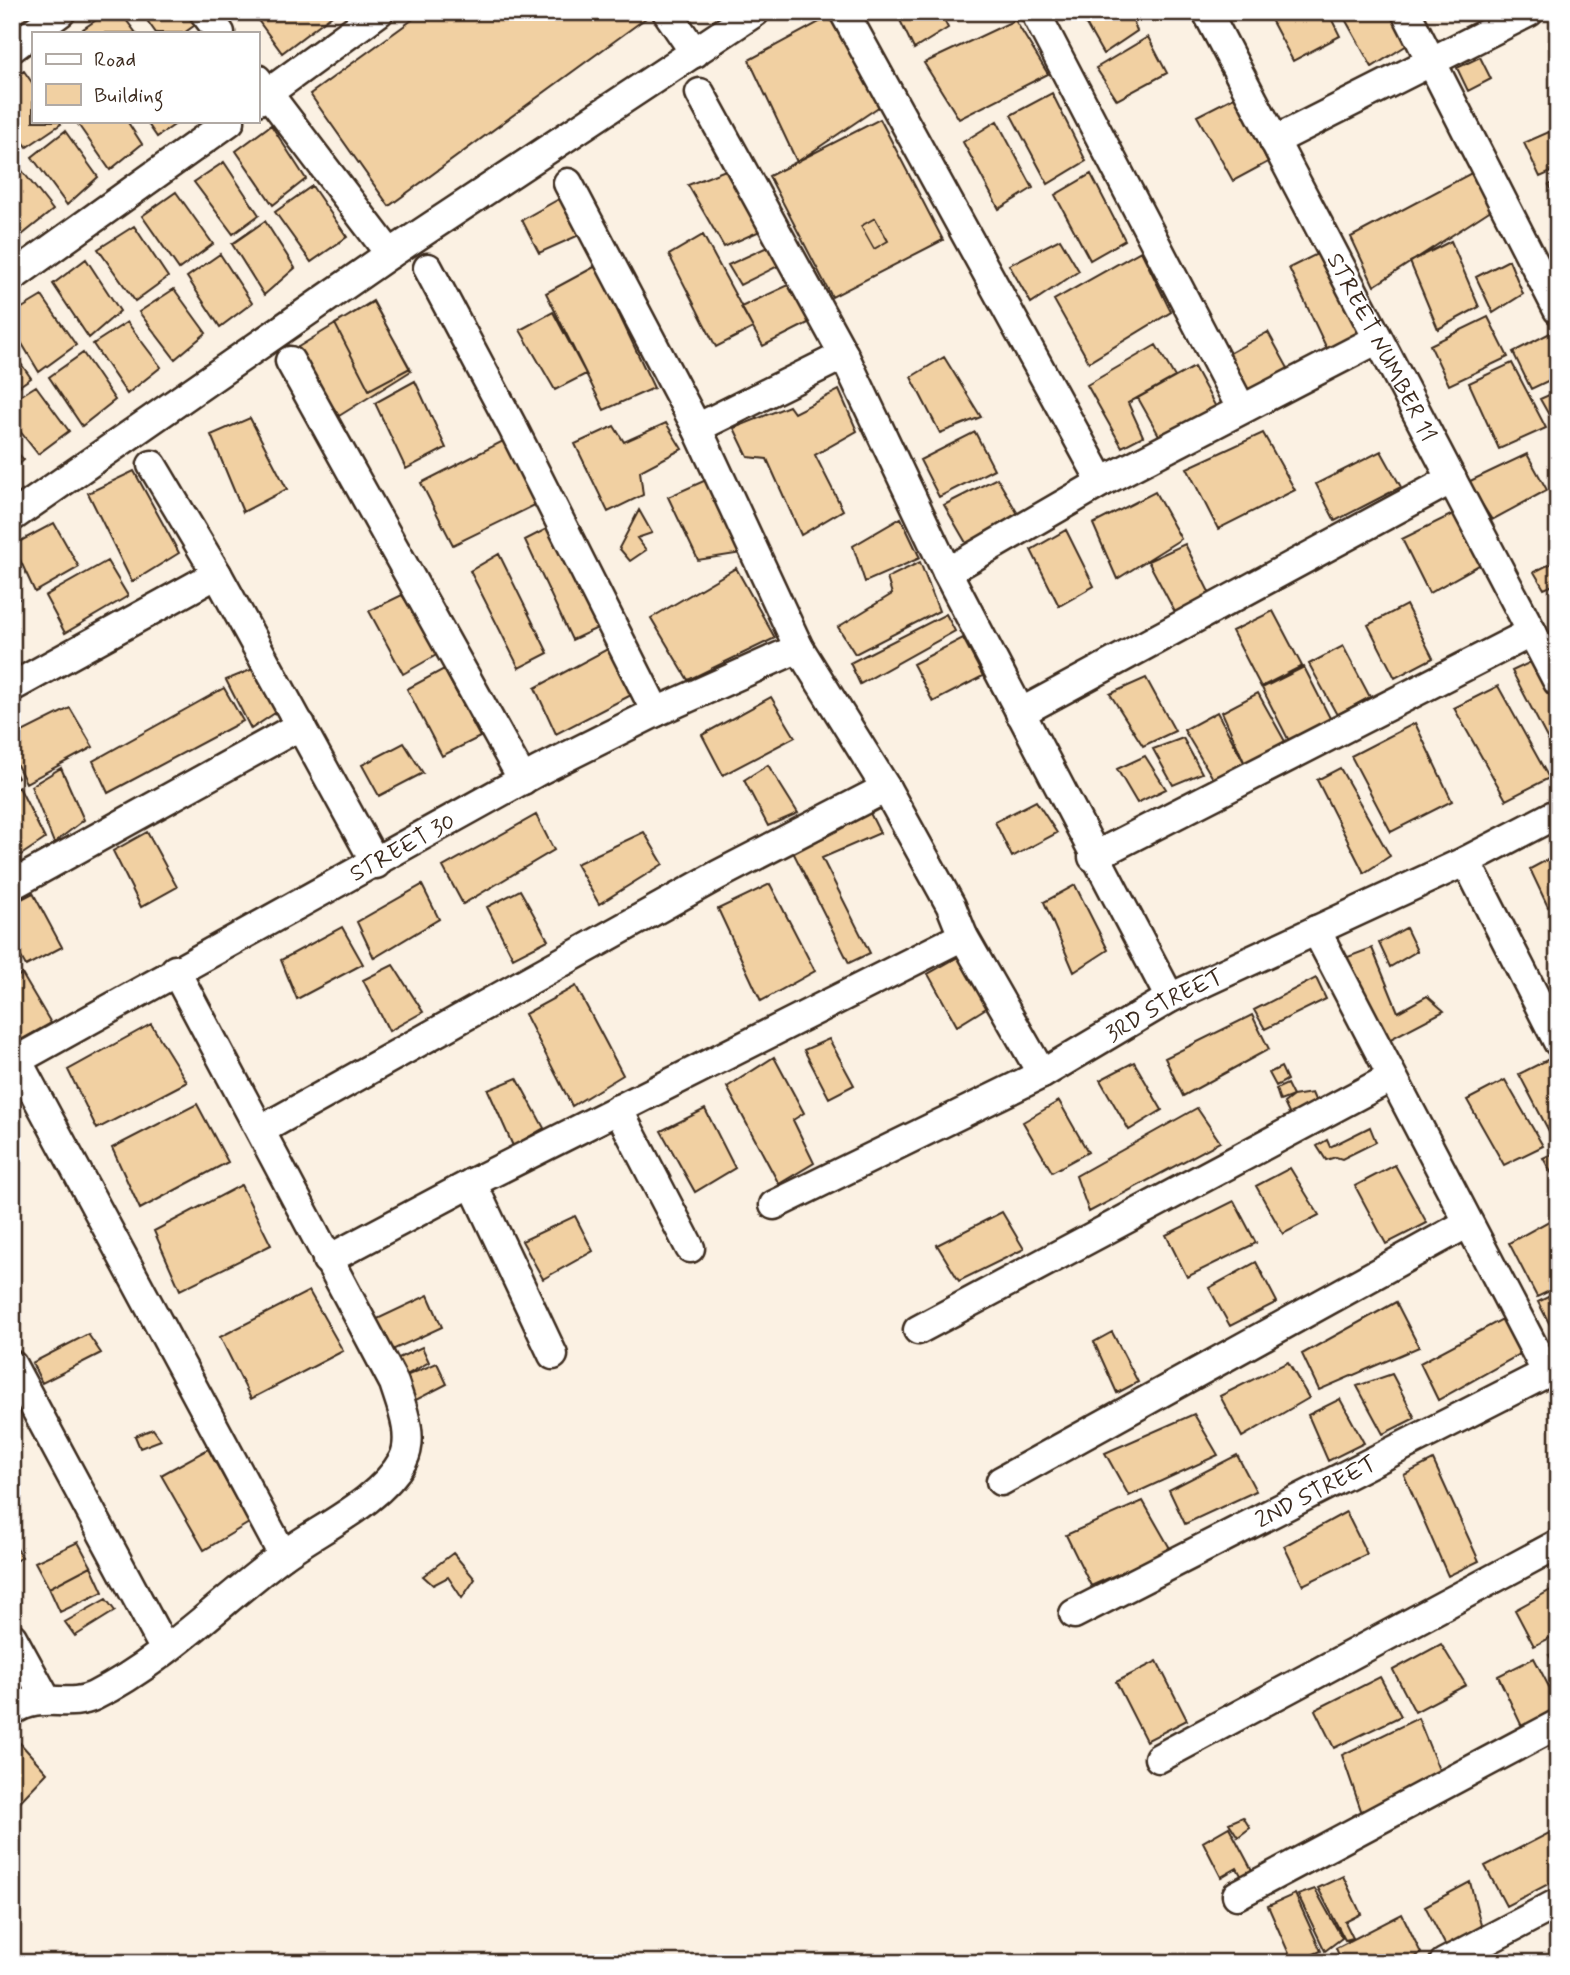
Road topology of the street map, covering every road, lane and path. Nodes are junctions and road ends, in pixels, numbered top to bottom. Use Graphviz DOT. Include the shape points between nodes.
graph roads {
  1 [pos="61,12"];
  2 [pos="204,12"];
  3 [pos="379,12"];
  4 [pos="667,12"];
  5 [pos="755,12"];
  6 [pos="844,12"];
  7 [pos="1035,12"];
  8 [pos="1207,12"];
  9 [pos="1406,12"];
  10 [pos="1529,12"];
  11 [pos="34,32"];
  12 [pos="219,32"];
  13 [pos="32,33"];
  14 [pos="12,48"];
  15 [pos="695,53"];
  16 [pos="1432,61"];
  17 [pos="261,91"];
  18 [pos="700,93"];
  19 [pos="229,122"];
  20 [pos="1274,141"];
  21 [pos="568,183"];
  22 [pos="390,254"];
  23 [pos="428,268"];
  24 [pos="12,277"];
  25 [pos="1558,310"];
  26 [pos="1378,339"];
  27 [pos="845,355"];
  28 [pos="290,361"];
  29 [pos="1241,408"];
  30 [pos="697,428"];
  31 [pos="152,465"];
  32 [pos="1452,479"];
  33 [pos="1102,482"];
  34 [pos="12,517"];
  35 [pos="947,572"];
  36 [pos="217,574"];
  37 [pos="1532,632"];
  38 [pos="799,648"];
  39 [pos="1558,682"];
  40 [pos="12,687"];
  41 [pos="656,712"];
  42 [pos="1020,713"];
  43 [pos="301,725"];
  44 [pos="523,780"];
  45 [pos="886,788"];
  46 [pos="1558,813"];
  47 [pos="1093,857"];
  48 [pos="1466,861"];
  49 [pos="376,864"];
  50 [pos="12,885"];
  51 [pos="1316,930"];
  52 [pos="963,936"];
  53 [pos="175,970"];
  54 [pos="1170,998"];
  55 [pos="1548,1003"];
  56 [pos="1558,1042"];
  57 [pos="15,1062"];
  58 [pos="1042,1074"];
  59 [pos="1392,1077"];
  60 [pos="618,1109"];
  61 [pos="261,1130"];
  62 [pos="472,1183"];
  63 [pos="774,1205"];
  64 [pos="1468,1223"];
  65 [pos="690,1248"];
  66 [pos="327,1260"];
  67 [pos="918,1330"];
  68 [pos="553,1355"];
  69 [pos="12,1365"];
  70 [pos="1552,1370"];
  71 [pos="1001,1481"];
  72 [pos="1558,1544"];
  73 [pos="283,1555"];
  74 [pos="1074,1614"];
  75 [pos="12,1637"];
  76 [pos="164,1650"];
  77 [pos="46,1699"];
  78 [pos="12,1711"];
  79 [pos="1558,1724"];
  80 [pos="1159,1758"];
  81 [pos="1237,1895"];
  82 [pos="1558,1903"];
  83 [pos="1444,1963"];
  1 -- 11 [label="street"];
  2 -- 12 [label="street"];
  3 -- 17 [label="street"];
  4 -- 15 [label="street"];
  5 -- 15 [label="street"];
  6 -- 33 [label="street"];
  7 -- 29 [label="street"];
  8 -- 20 [label="street, STREET NUMBER 11"];
  9 -- 16 [label="street"];
  10 -- 16 [label="street"];
  13 -- 14 [label="street"];
  15 -- 22 [label="street"];
  16 -- 20 [label="street"];
  16 -- 25 [label="street"];
  17 -- 22 [label="street"];
  18 -- 27 [label="street"];
  19 -- 24 [label="street"];
  20 -- 26 [label="street, STREET NUMBER 11"];
  21 -- 30 [label="street"];
  22 -- 34 [label="street"];
  23 -- 41 [label="street"];
  26 -- 29 [label="street"];
  26 -- 32 [label="street, STREET NUMBER 11"];
  27 -- 30 [label="street"];
  27 -- 35 [label="street"];
  28 -- 44 [label="street"];
  29 -- 33 [label="street"];
  30 -- 38 [label="street"];
  31 -- 36 [label="street"];
  32 -- 37 [label="street, STREET NUMBER 11"];
  32 -- 42 [label="street"];
  33 -- 35 [label="street"];
  35 -- 42 [label="street"];
  36 -- 40 [label="street"];
  36 -- 43 [label="street"];
  37 -- 39 [label="street, STREET NUMBER 11"];
  37 -- 47 [label="street"];
  38 -- 41 [label="street, STREET 30"];
  38 -- 45 [label="street"];
  41 -- 44 [label="street, STREET 30"];
  42 -- 47 [label="street"];
  43 -- 49 [label="street"];
  43 -- 50 [label="street"];
  44 -- 49 [label="street, STREET 30"];
  45 -- 52 [label="street"];
  45 -- 61 [label="street" via="718,875"];
  46 -- 48 [label="street, 3RD STREET"];
  47 -- 54 [label="street"];
  48 -- 51 [label="street, 3RD STREET"];
  48 -- 55 [label="street"];
  49 -- 53 [label="street, STREET 30"];
  51 -- 54 [label="street, 3RD STREET"];
  51 -- 59 [label="street"];
  52 -- 58 [label="street"];
  52 -- 60 [label="street"];
  53 -- 57 [label="street, STREET 30"];
  53 -- 61 [label="street"];
  54 -- 58 [label="street, 3RD STREET"];
  55 -- 56 [label="street"];
  57 -- 73 [label="street"];
  58 -- 63 [label="street, 3RD STREET"];
  59 -- 64 [label="street"];
  59 -- 67 [label="street"];
  60 -- 62 [label="street"];
  60 -- 65 [label="street"];
  61 -- 66 [label="street"];
  62 -- 66 [label="street"];
  62 -- 68 [label="street"];
  64 -- 70 [label="street"];
  64 -- 71 [label="street"];
  66 -- 73 [label="street" via="394,1383 407,1422 404,1459 371,1496"];
  69 -- 76 [label="street"];
  70 -- 74 [label="street, 2ND STREET"];
  72 -- 80 [label="street"];
  73 -- 76 [label="street"];
  75 -- 77 [label="street"];
  76 -- 77 [label="street" via="93,1696 75,1701"];
  77 -- 78 [label="street"];
  79 -- 81 [label="street"];
  82 -- 83 [label="street"];
}
